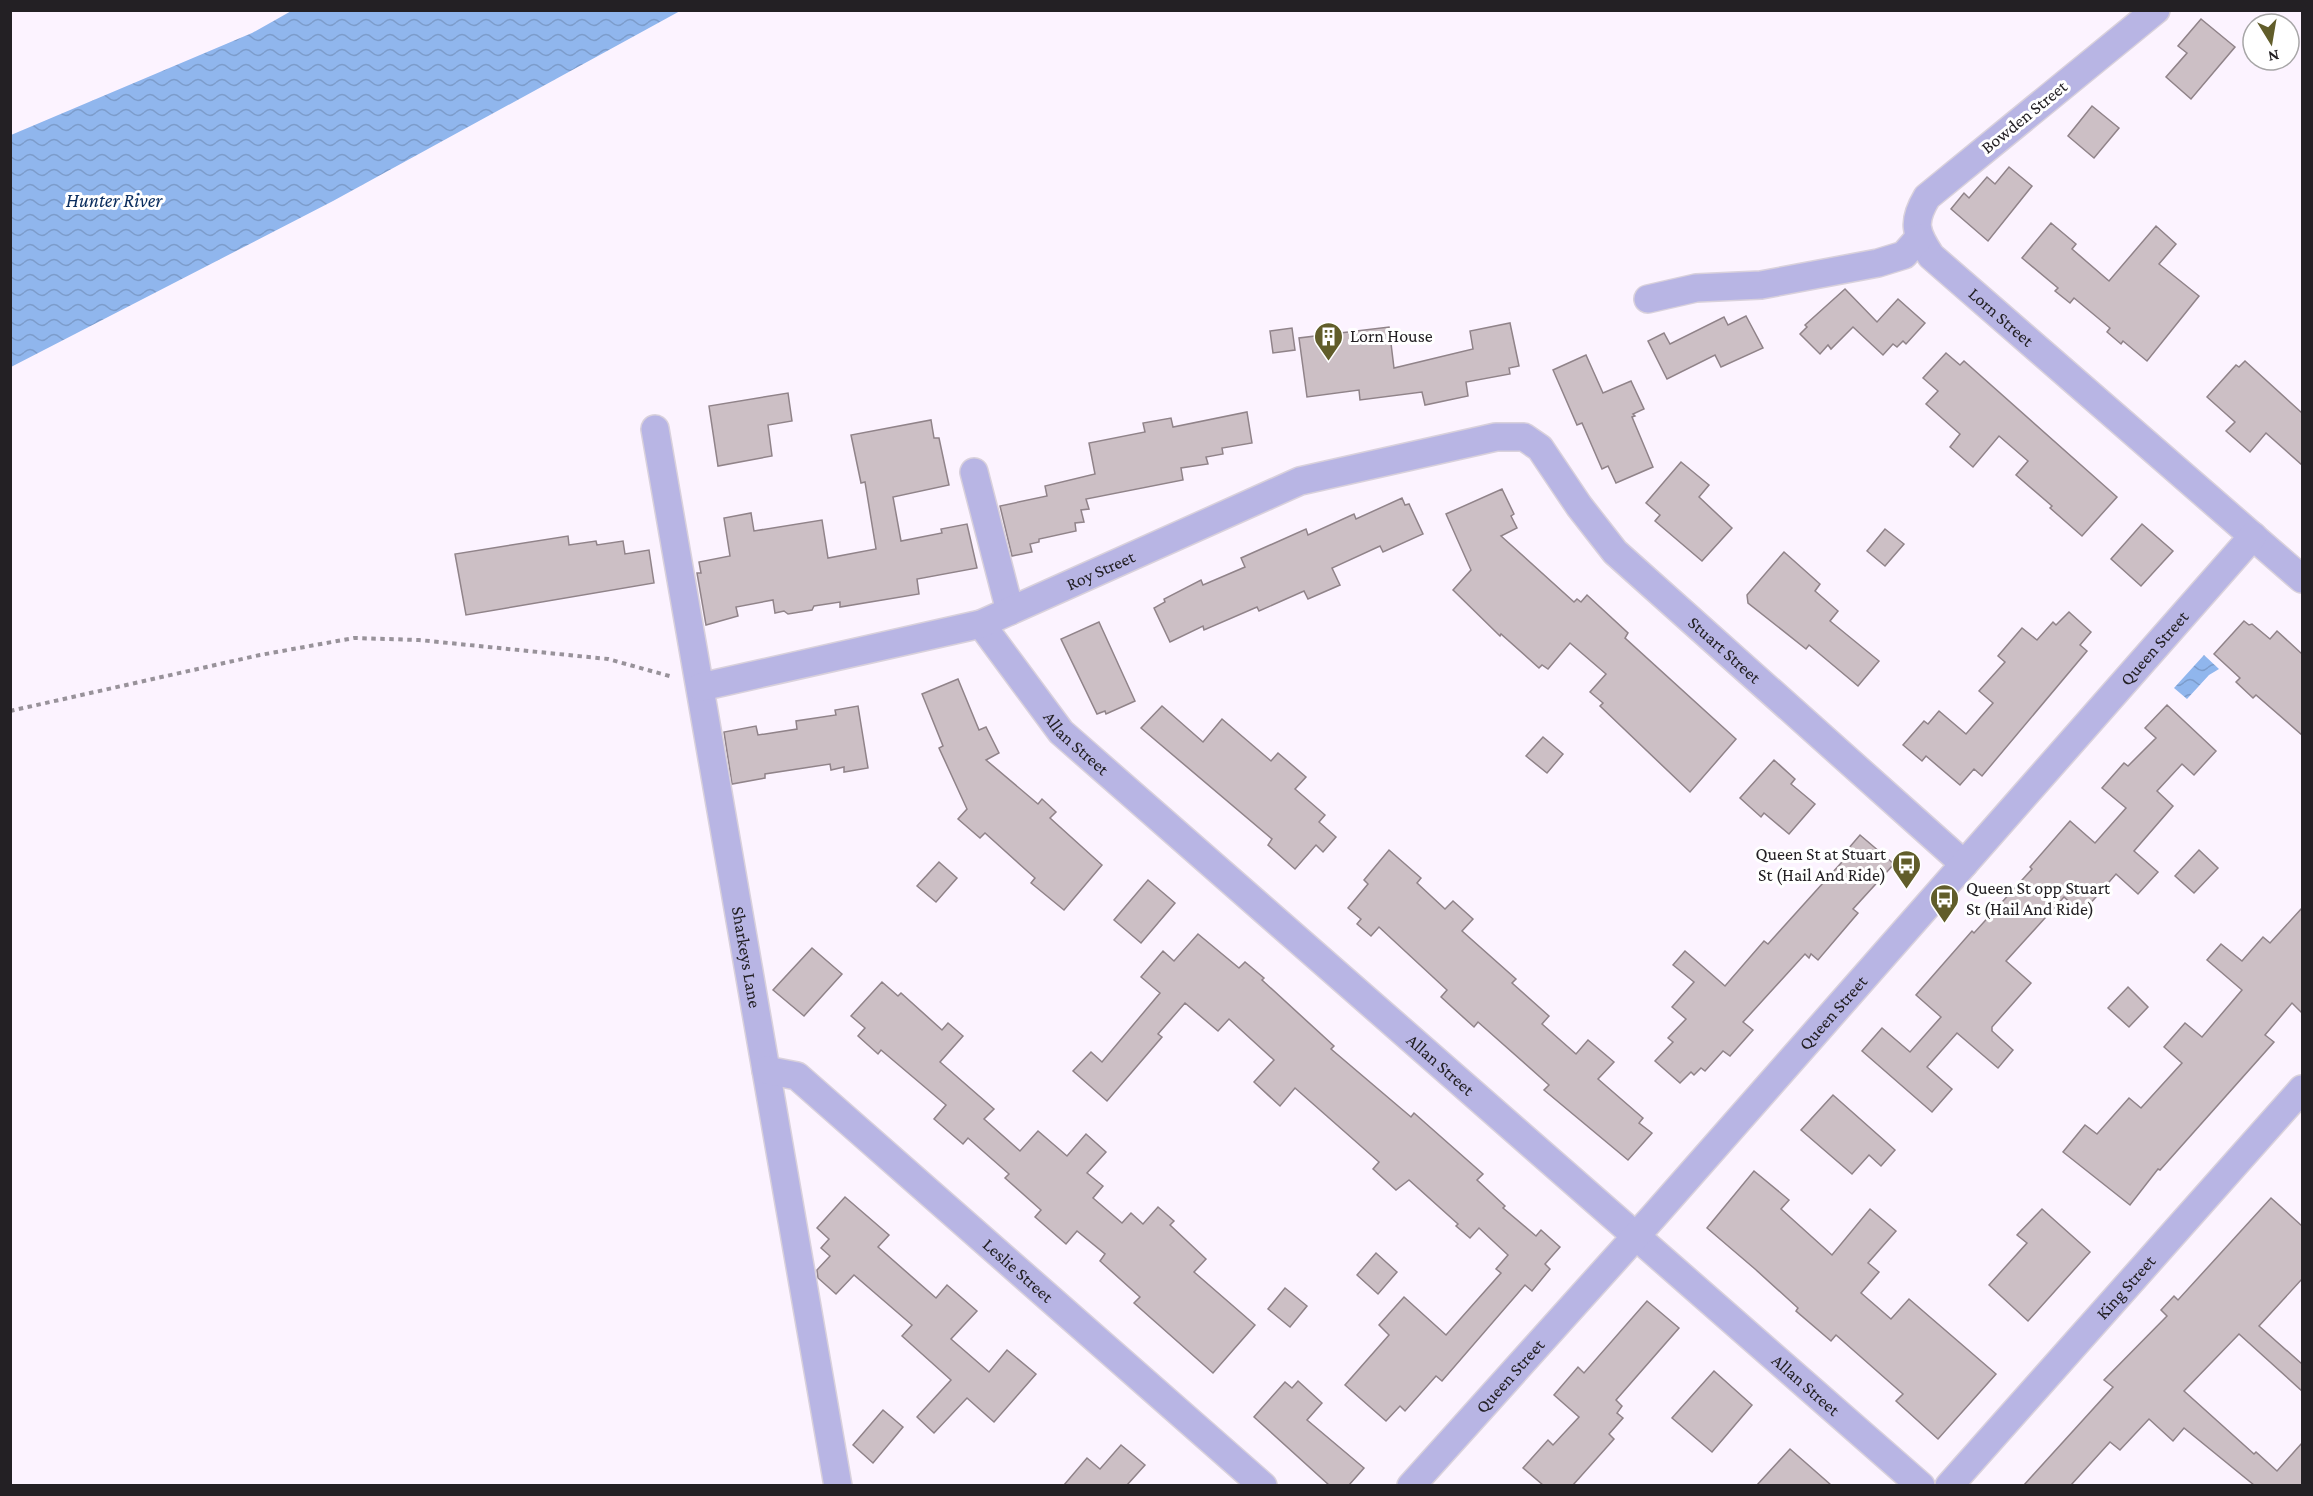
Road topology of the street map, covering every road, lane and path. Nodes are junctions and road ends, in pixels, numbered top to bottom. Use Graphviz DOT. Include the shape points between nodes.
graph roads {
  1 [pos="2156,10"];
  2 [pos="1919,238"];
  3 [pos="1648,299"];
  4 [pos="655,429"];
  5 [pos="1496,437"];
  6 [pos="974,472"];
  7 [pos="2253,536"];
  8 [pos="2302,579"];
  9 [pos="1010,611"];
  10 [pos="981,624"];
  11 [pos="701,687"];
  12 [pos="10,711"];
  13 [pos="1964,864"];
  14 [pos="766,1070"];
  15 [pos="2302,1089"];
  16 [pos="1636,1237"];
  17 [pos="838,1485"];
  18 [pos="1263,1485"];
  19 [pos="1411,1485"];
  20 [pos="1921,1485"];
  21 [pos="1949,1485"];
  1 -- 2 [label="street, Bowden Street" via="1927,197 1916,215"];
  2 -- 3 [label="street" via="1904,255 1878,263 1761,285 1696,288"];
  2 -- 7 [label="street, Lorn Street" via="1931,256"];
  4 -- 11 [label="street, Sharkeys Lane"];
  5 -- 9 [label="street, Roy Street" via="1300,481"];
  5 -- 13 [label="street, Stuart Street" via="1524,437 1540,448 1615,552"];
  6 -- 9 [label="street"];
  7 -- 8 [label="street, Lorn Street"];
  7 -- 13 [label="street, Queen Street"];
  9 -- 10 [label="street, Roy Street"];
  10 -- 11 [label="street, Roy Street"];
  10 -- 16 [label="street, Allan Street" via="1061,732"];
  11 -- 12 [label="path" via="608,659 430,640 354,638"];
  11 -- 14 [label="street, Sharkeys Lane"];
  13 -- 16 [label="street, Queen Street"];
  14 -- 17 [label="street, Sharkeys Lane"];
  14 -- 18 [label="street, Leslie Street" via="797,1076"];
  15 -- 21 [label="street, King Street"];
  16 -- 19 [label="street, Queen Street"];
  16 -- 20 [label="street, Allan Street"];
}
